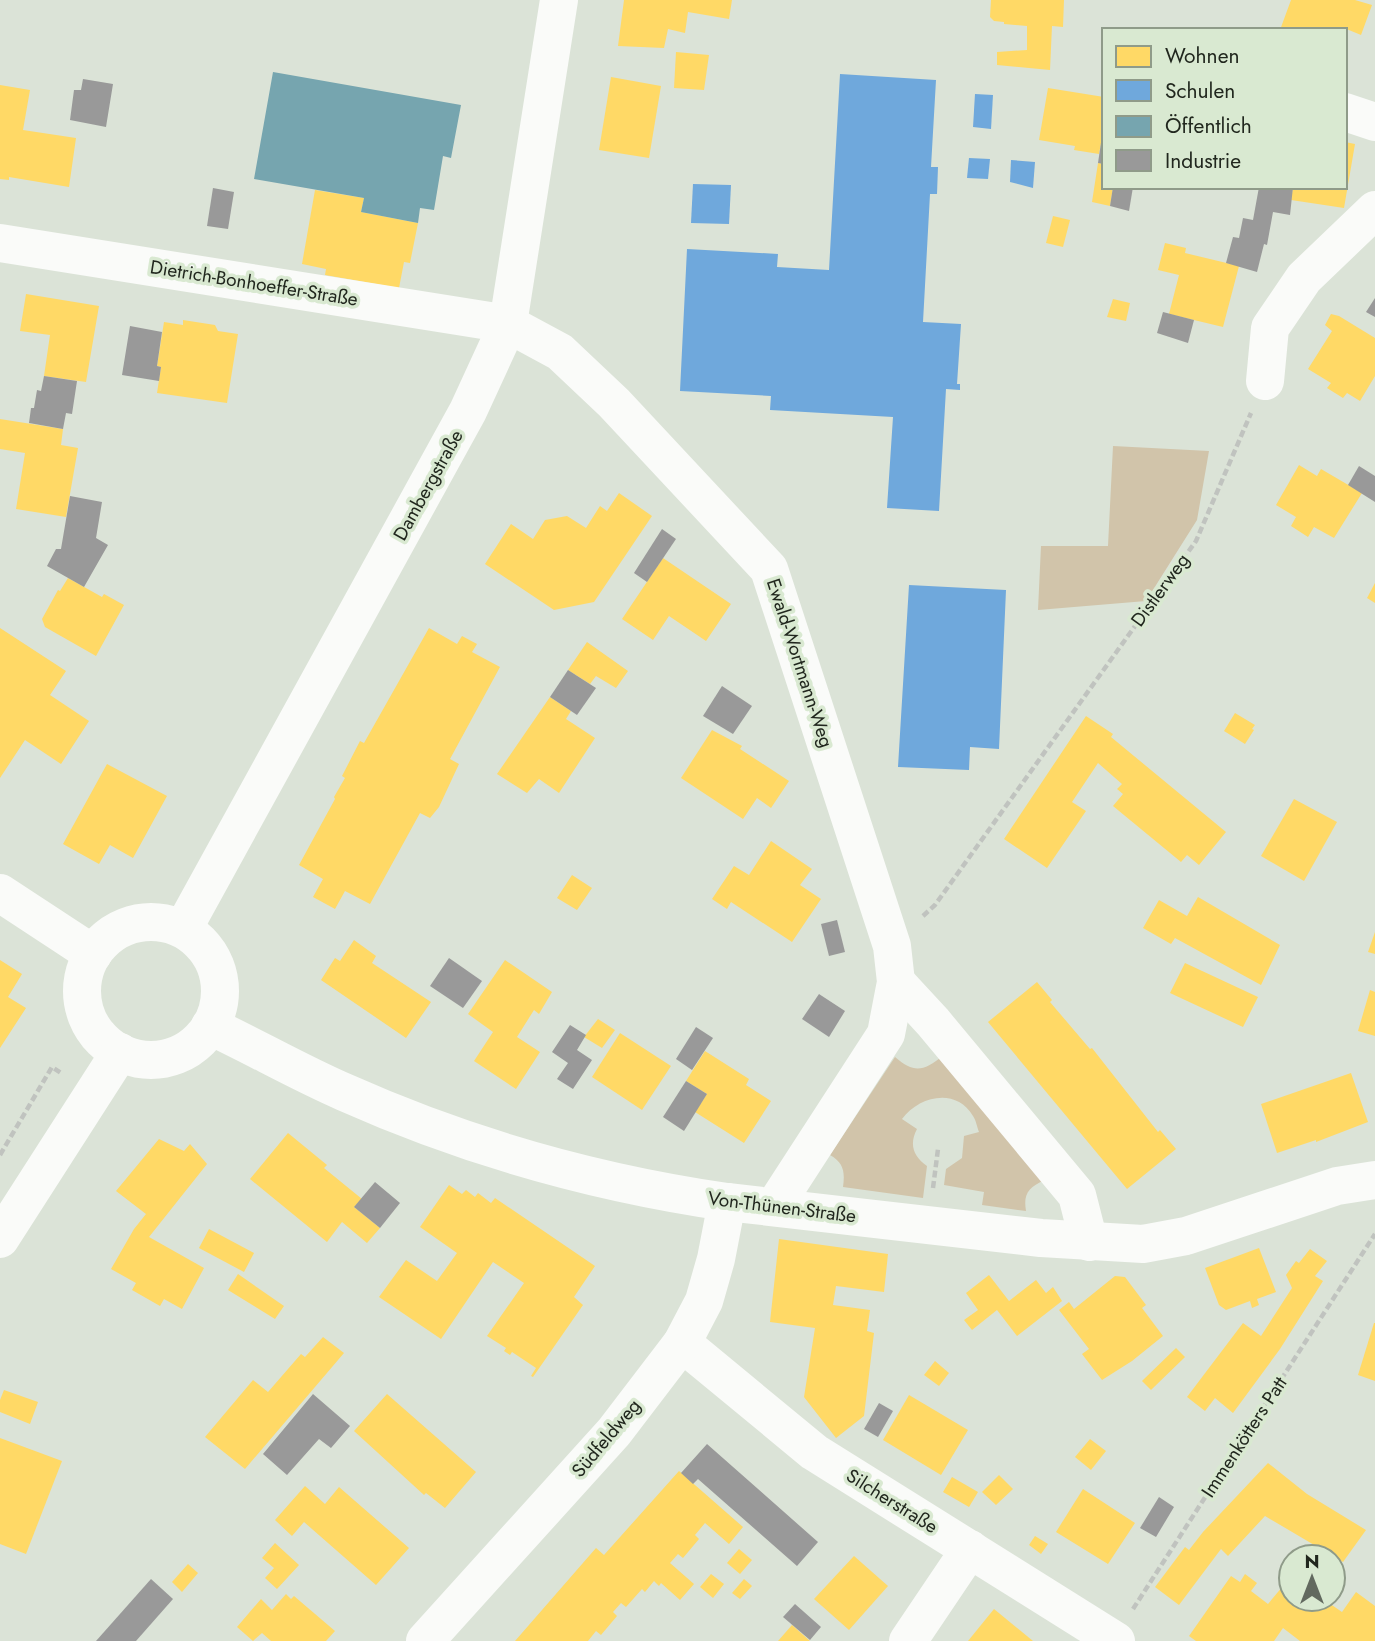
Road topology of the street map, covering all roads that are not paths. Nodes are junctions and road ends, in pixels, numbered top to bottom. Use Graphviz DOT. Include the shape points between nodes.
graph roads {
  1 [pos="559,0"];
  2 [pos="1347,113"];
  3 [pos="1375,122"];
  4 [pos="1375,210"];
  5 [pos="0,243"];
  6 [pos="508,324"];
  7 [pos="1265,381"];
  8 [pos="0,893"];
  9 [pos="183,929"];
  10 [pos="93,954"];
  11 [pos="894,964"];
  12 [pos="210,1026"];
  13 [pos="120,1052"];
  14 [pos="1375,1180"];
  15 [pos="727,1202"];
  16 [pos="774,1207"];
  17 [pos="0,1239"];
  18 [pos="1089,1242"];
  19 [pos="682,1343"];
  20 [pos="970,1549"];
  21 [pos="1115,1640"];
  22 [pos="425,1641"];
  23 [pos="908,1641"];
  1 -- 6 [label="street, Dambergstraße"];
  2 -- 3 [label="street"];
  4 -- 7 [label="street" via="1304,278 1270,328"];
  5 -- 6 [label="street, Dietrich-Bonhoeffer-Straße"];
  6 -- 9 [label="street, Dambergstraße" via="468,411"];
  6 -- 11 [label="street, Ewald-Wortmann-Weg" via="560,352 614,403 769,569"];
  8 -- 10 [label="street"];
  9 -- 10 [label="street" via="143,922 123,927"];
  9 -- 12 [label="street" via="198,940 218,972 218,1008"];
  10 -- 13 [label="street" via="84,972 85,1011 93,1029"];
  11 -- 16 [label="street, Ewald-Wortmann-Weg" via="886,1034"];
  11 -- 18 [label="street, Ewald-Wortmann-Weg" via="933,1022 1077,1195"];
  12 -- 13 [label="street" via="198,1041 163,1058 143,1059"];
  12 -- 15 [label="street, Von-Thünen-Straße" via="344,1092 436,1130 589,1175"];
  13 -- 17 [label="street"];
  14 -- 18 [label="street, Von-Thünen-Straße" via="1337,1185 1186,1236 1143,1244"];
  15 -- 16 [label="street, Von-Thünen-Straße"];
  15 -- 19 [label="street, Südfeldweg" via="704,1301"];
  16 -- 18 [label="street, Von-Thünen-Straße"];
  19 -- 20 [label="street, Silcherstraße" via="814,1452"];
  19 -- 22 [label="street, Südfeldweg" via="614,1432"];
  20 -- 21 [label="street, Silcherstraße"];
  20 -- 23 [label="street"];
}
